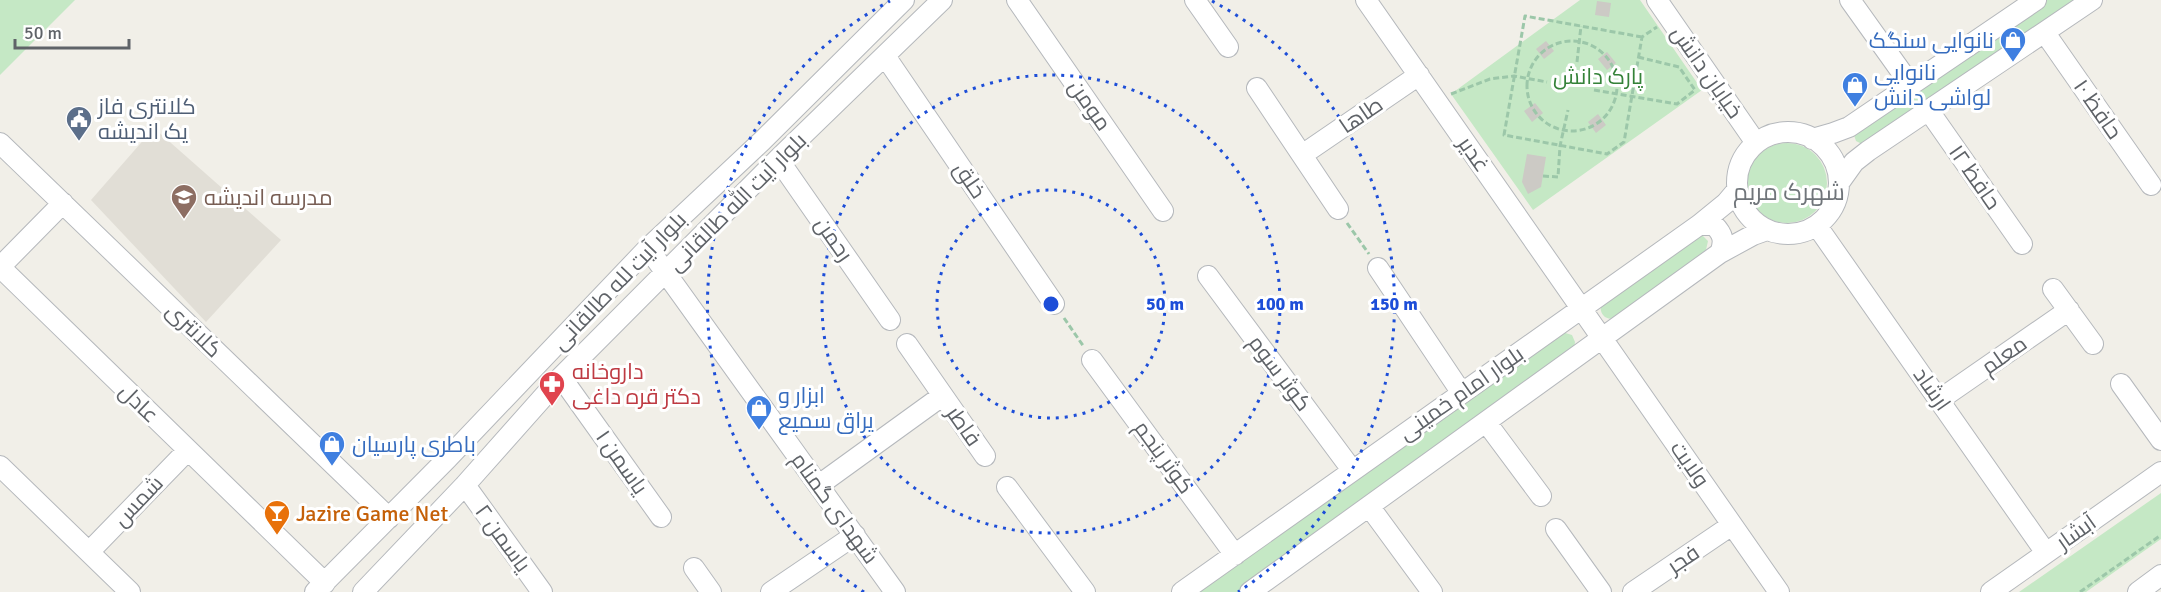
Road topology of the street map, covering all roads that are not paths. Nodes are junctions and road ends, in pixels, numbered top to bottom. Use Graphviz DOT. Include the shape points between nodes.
graph roads {
  1 [pos="904,0"];
  2 [pos="942,0"];
  3 [pos="1017,0"];
  4 [pos="1195,0"];
  5 [pos="1366,0"];
  6 [pos="1657,0"];
  7 [pos="1850,0"];
  8 [pos="2092,0"];
  9 [pos="2027,3"];
  10 [pos="2045,33"];
  11 [pos="1228,47"];
  12 [pos="885,56"];
  13 [pos="1419,75"];
  14 [pos="1910,84"];
  15 [pos="1257,88"];
  16 [pos="1929,111"];
  17 [pos="1849,127"];
  18 [pos="1812,139"];
  19 [pos="0,142"];
  20 [pos="1756,143"];
  21 [pos="1868,151"];
  22 [pos="1302,155"];
  23 [pos="778,159"];
  24 [pos="1839,183"];
  25 [pos="2151,185"];
  26 [pos="1737,190"];
  27 [pos="63,203"];
  28 [pos="1338,209"];
  29 [pos="1162,211"];
  30 [pos="1700,225"];
  31 [pos="1817,226"];
  32 [pos="1767,230"];
  33 [pos="2022,244"];
  34 [pos="648,248"];
  35 [pos="1720,253"];
  36 [pos="0,267"];
  37 [pos="1378,268"];
  38 [pos="666,272"];
  39 [pos="1208,276"];
  40 [pos="2053,289"];
  41 [pos="1054,304"];
  42 [pos="1582,308"];
  43 [pos="2069,310"];
  44 [pos="890,320"];
  45 [pos="1602,337"];
  46 [pos="907,344"];
  47 [pos="2093,344"];
  48 [pos="1092,360"];
  49 [pos="561,377"];
  50 [pos="2121,384"];
  51 [pos="1461,392"];
  52 [pos="942,396"];
  53 [pos="1939,400"];
  54 [pos="1486,422"];
  55 [pos="2161,440"];
  56 [pos="188,450"];
  57 [pos="985,456"];
  58 [pos="0,466"];
  59 [pos="1352,470"];
  60 [pos="2161,472"];
  61 [pos="465,485"];
  62 [pos="819,486"];
  63 [pos="1007,487"];
  64 [pos="1541,496"];
  65 [pos="1369,506"];
  66 [pos="661,517"];
  67 [pos="389,518"];
  68 [pos="1732,525"];
  69 [pos="1556,529"];
  70 [pos="855,536"];
  71 [pos="89,552"];
  72 [pos="2046,553"];
  73 [pos="1235,555"];
  74 [pos="694,568"];
  75 [pos="2161,575"];
  76 [pos="320,587"];
  77 [pos="1253,591"];
  78 [pos="130,592"];
  79 [pos="363,592"];
  80 [pos="542,592"];
  81 [pos="711,592"];
  82 [pos="771,592"];
  83 [pos="895,592"];
  84 [pos="1085,592"];
  85 [pos="1182,592"];
  86 [pos="1432,592"];
  87 [pos="1601,592"];
  88 [pos="1633,592"];
  89 [pos="1779,592"];
  90 [pos="1991,592"];
  91 [pos="2138,592"];
  1 -- 34 [label="street, بلوار آیت لله طالقانی"];
  2 -- 12 [label="street, بلوار آیت الله طالقانی"];
  3 -- 29 [label="street, مومن"];
  4 -- 11 [label="street"];
  5 -- 13 [label="street, غدیر"];
  6 -- 20 [label="street, خیابان دانش"];
  7 -- 14 [label="street"];
  8 -- 10 [label="street"];
  9 -- 14 [label="street"];
  10 -- 16 [label="street"];
  10 -- 25 [label="street, حافظ ۱۰"];
  12 -- 23 [label="street, بلوار آیت الله طالقانی"];
  12 -- 41 [label="street, خلق"];
  13 -- 22 [label="street, طاها"];
  13 -- 42 [label="street, غدیر"];
  14 -- 17 [label="street"];
  15 -- 22 [label="street"];
  16 -- 21 [label="street"];
  16 -- 33 [label="street, حافظ ۱۲"];
  17 -- 18 [label="street"];
  17 -- 21 [label="street" via="1850,145"];
  18 -- 20 [label="street" via="1787,133 1771,135"];
  18 -- 24 [label="street" via="1828,153"];
  19 -- 27 [label="street, کلانتری"];
  20 -- 26 [label="street" via="1744,156"];
  21 -- 24 [label="street"];
  22 -- 28 [label="street"];
  23 -- 38 [label="street, بلوار آیت الله طالقانی"];
  23 -- 44 [label="street, رحمن"];
  24 -- 31 [label="street" via="1829,214"];
  26 -- 30 [label="street, بلوار امام خمینی"];
  26 -- 32 [label="street" via="1746,214"];
  27 -- 36 [label="street"];
  27 -- 67 [label="street, کلانتری"];
  30 -- 35 [label="street" via="1714,225 1720,231 1724,244"];
  30 -- 42 [label="street, بلوار امام خمینی"];
  31 -- 32 [label="street" via="1801,233"];
  31 -- 53 [label="street, ارشاد"];
  32 -- 35 [label="street, بلوار امام خمینی"];
  34 -- 38 [label="street, شهدای گمنام"];
  34 -- 67 [label="street, بلوار آیت لله طالقانی"];
  35 -- 45 [label="street, بلوار امام خمینی"];
  36 -- 56 [label="street, عادل"];
  37 -- 51 [label="street"];
  38 -- 49 [label="street, بلوار آیت الله طالقانی"];
  38 -- 62 [label="street, شهدای گمنام"];
  39 -- 59 [label="street, کوثر سوم"];
  40 -- 43 [label="street"];
  42 -- 45 [label="street, غدیر"];
  42 -- 51 [label="street, بلوار امام خمینی"];
  43 -- 47 [label="street"];
  43 -- 53 [label="street, معلم"];
  45 -- 54 [label="street, بلوار امام خمینی"];
  45 -- 68 [label="street, ولایت"];
  46 -- 52 [label="street, فاطر"];
  48 -- 73 [label="street, کوثر پنجم"];
  49 -- 61 [label="street, بلوار آیت الله طالقانی"];
  49 -- 66 [label="street, یاسمن ۱"];
  50 -- 55 [label="street"];
  51 -- 59 [label="street, بلوار امام خمینی"];
  52 -- 57 [label="street, فاطر"];
  52 -- 62 [label="street, فاطر"];
  53 -- 72 [label="street, ارشاد"];
  54 -- 64 [label="street"];
  54 -- 65 [label="street, بلوار امام خمینی"];
  56 -- 71 [label="street, شمس"];
  56 -- 76 [label="street, عادل" via="279,538"];
  58 -- 71 [label="street"];
  59 -- 73 [label="street, بلوار امام خمینی"];
  60 -- 72 [label="street, آبشار"];
  61 -- 79 [label="street, بلوار آیت الله طالقانی"];
  61 -- 80 [label="street, یاسمن ۲"];
  62 -- 70 [label="street, شهدای گمنام"];
  63 -- 84 [label="street"];
  65 -- 77 [label="street, بلوار امام خمینی"];
  65 -- 86 [label="street"];
  67 -- 76 [label="street, بلوار آیت لله طالقانی"];
  68 -- 88 [label="street, فجر"];
  68 -- 89 [label="street, ولایت"];
  69 -- 87 [label="street"];
  70 -- 82 [label="street"];
  70 -- 83 [label="street, شهدای گمنام"];
  71 -- 78 [label="street"];
  72 -- 90 [label="street, آبشار"];
  73 -- 85 [label="street, بلوار امام خمینی"];
  74 -- 81 [label="street"];
  75 -- 91 [label="street"];
}
